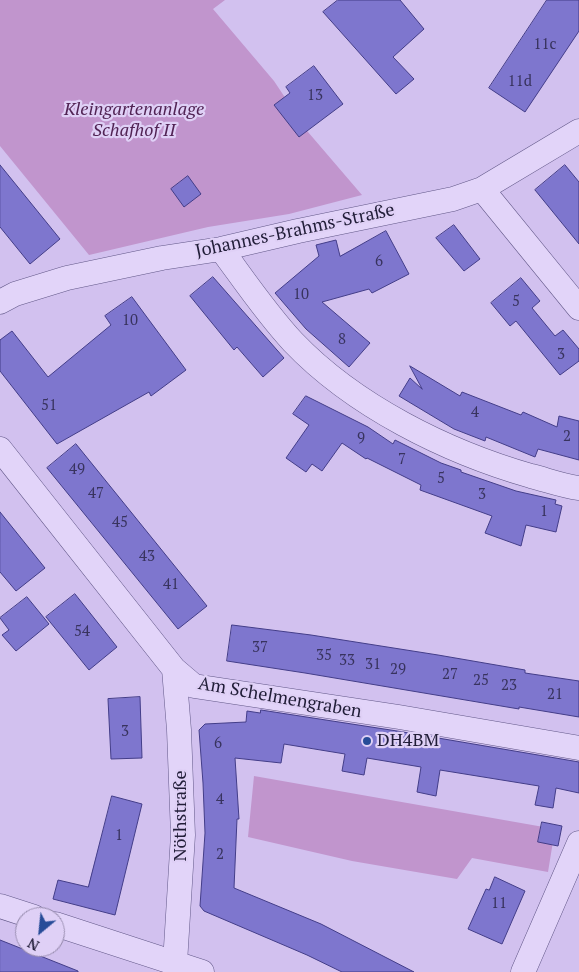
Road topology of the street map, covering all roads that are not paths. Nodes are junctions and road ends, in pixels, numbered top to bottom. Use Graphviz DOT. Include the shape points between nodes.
graph roads {
  1 [pos="579,131"];
  2 [pos="482,189"];
  3 [pos="221,249"];
  4 [pos="0,302"];
  5 [pos="579,308"];
  6 [pos="0,449"];
  7 [pos="579,488"];
  8 [pos="174,669"];
  9 [pos="579,748"];
  10 [pos="579,843"];
  11 [pos="0,906"];
  12 [pos="15,911"];
  13 [pos="65,927"];
  14 [pos="176,963"];
  15 [pos="202,972"];
  16 [pos="523,972"];
  1 -- 2 [label="street, Johannes-Brahms-Straße"];
  2 -- 3 [label="street, Johannes-Brahms-Straße"];
  2 -- 5 [label="street"];
  3 -- 4 [label="street, Johannes-Brahms-Straße" via="67,278"];
  3 -- 7 [label="street" via="293,342 372,406 440,442 496,466"];
  6 -- 8 [label="street, Am Schelmengraben"];
  8 -- 9 [label="street, Am Schelmengraben" via="194,686"];
  8 -- 14 [label="street, Nöthstraße" via="183,835"];
  10 -- 16 [label="street"];
  11 -- 12 [label="street"];
  13 -- 14 [label="street"];
  14 -- 15 [label="street"];
}
